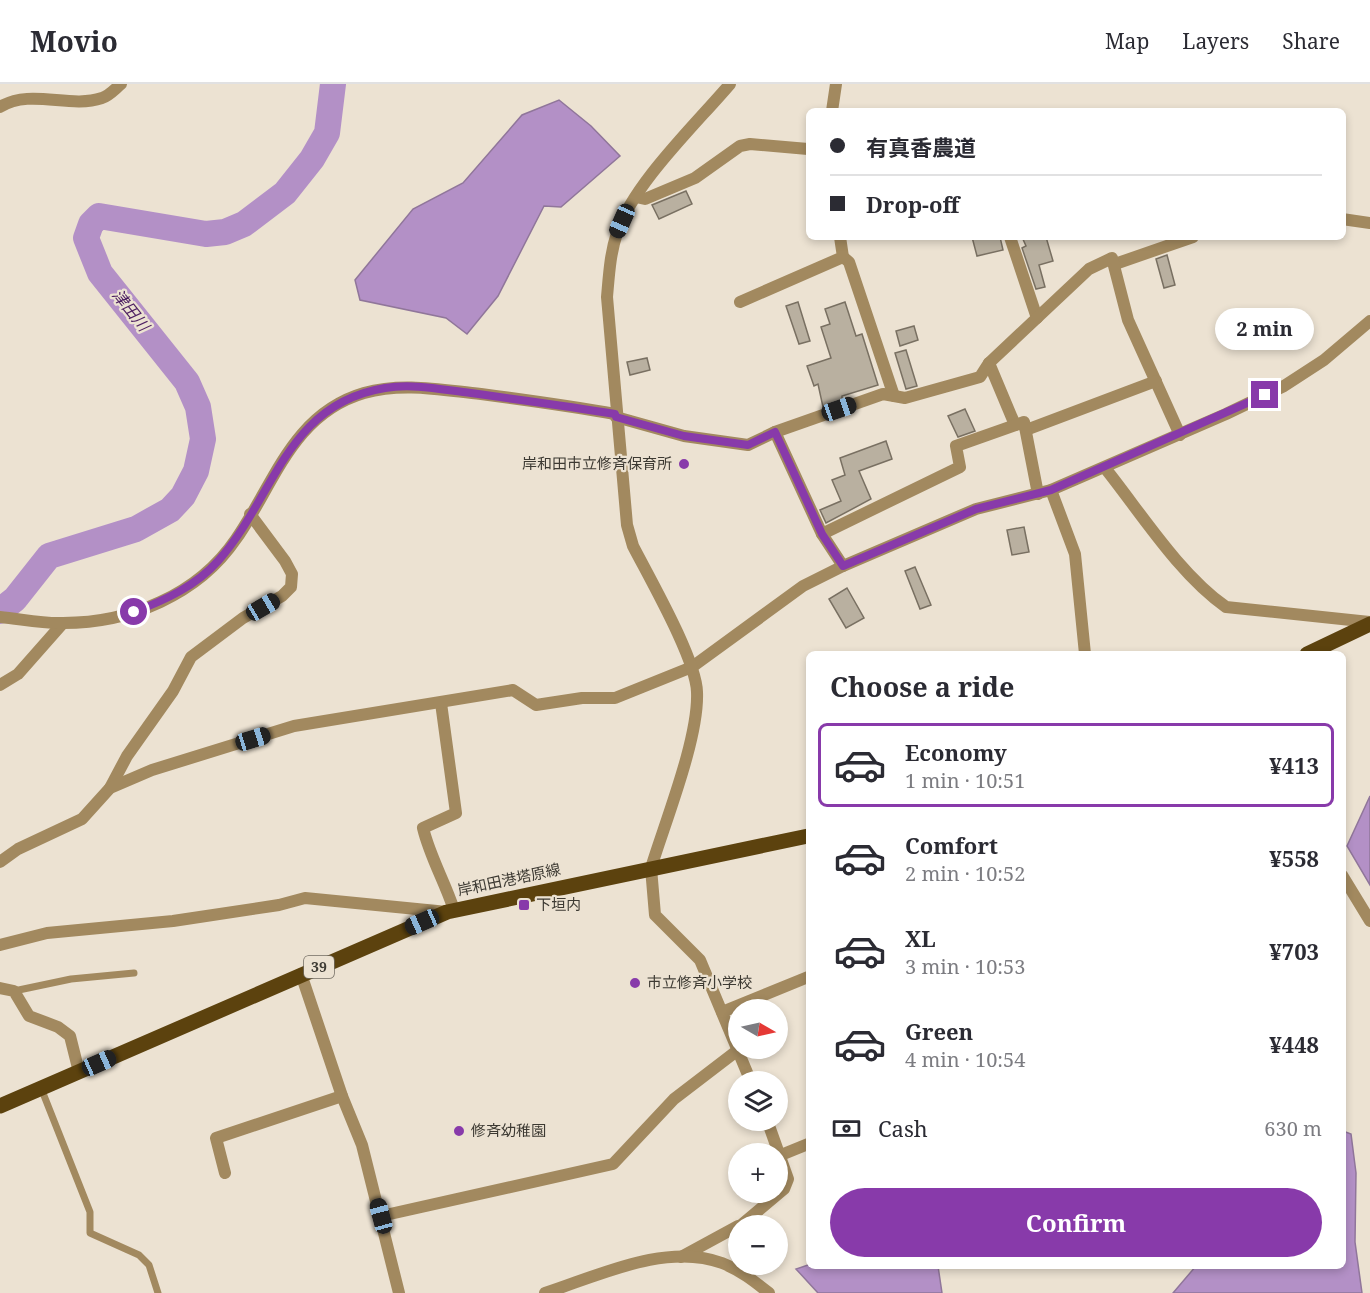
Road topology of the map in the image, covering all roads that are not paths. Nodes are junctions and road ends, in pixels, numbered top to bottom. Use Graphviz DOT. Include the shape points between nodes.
graph roads {
  1 [pos="121,84"];
  2 [pos="730,84"];
  3 [pos="836,84"];
  4 [pos="0,107"];
  5 [pos="832,108"];
  6 [pos="806,149"];
  7 [pos="636,197"];
  8 [pos="1346,220"];
  9 [pos="1370,223"];
  10 [pos="840,240"];
  11 [pos="1011,240"];
  12 [pos="1184,240"];
  13 [pos="843,257"];
  14 [pos="1115,264"];
  15 [pos="740,302"];
  16 [pos="1037,318"];
  17 [pos="1370,321"];
  18 [pos="989,363"];
  19 [pos="1156,381"];
  20 [pos="894,396"];
  21 [pos="615,416"];
  22 [pos="1021,427"];
  23 [pos="775,432"];
  24 [pos="1180,435"];
  25 [pos="1106,468"];
  26 [pos="1051,490"];
  27 [pos="1038,494"];
  28 [pos="250,514"];
  29 [pos="822,534"];
  30 [pos="843,566"];
  31 [pos="0,617"];
  32 [pos="1370,623"];
  33 [pos="63,624"];
  34 [pos="1085,651"];
  35 [pos="1313,651"];
  36 [pos="692,666"];
  37 [pos="0,685"];
  38 [pos="441,703"];
  39 [pos="110,788"];
  40 [pos="806,836"];
  41 [pos="0,862"];
  42 [pos="651,868"];
  43 [pos="1346,882"];
  44 [pos="450,911"];
  45 [pos="1370,921"];
  46 [pos="0,945"];
  47 [pos="134,973"];
  48 [pos="302,974"];
  49 [pos="806,978"];
  50 [pos="0,988"];
  51 [pos="14,991"];
  52 [pos="722,1012"];
  53 [pos="728,1026"];
  54 [pos="728,1058"];
  55 [pos="79,1072"];
  56 [pos="41,1088"];
  57 [pos="342,1096"];
  58 [pos="0,1106"];
  59 [pos="806,1145"];
  60 [pos="788,1152"];
  61 [pos="225,1173"];
  62 [pos="767,1203"];
  63 [pos="752,1215"];
  64 [pos="381,1216"];
  65 [pos="728,1232"];
  66 [pos="679,1258"];
  67 [pos="158,1293"];
  68 [pos="399,1293"];
  69 [pos="545,1293"];
  70 [pos="769,1293"];
  1 -- 4 [label="street" via="104,98 24,98"];
  2 -- 7 [label="street"];
  3 -- 5 [label="street"];
  6 -- 7 [label="street" via="740,146 694,178 645,199"];
  7 -- 21 [label="street" via="617,233 610,264 607,297"];
  8 -- 9 [label="street"];
  10 -- 13 [label="street"];
  11 -- 16 [label="street"];
  12 -- 14 [label="street"];
  13 -- 15 [label="street"];
  13 -- 20 [label="street" via="849,262"];
  14 -- 16 [label="street" via="1112,258 1089,268"];
  14 -- 19 [label="street" via="1128,320"];
  16 -- 18 [label="street"];
  17 -- 24 [label="street" via="1324,360 1284,386"];
  18 -- 20 [label="street" via="980,377 904,398"];
  18 -- 22 [label="street"];
  19 -- 22 [label="street"];
  19 -- 24 [label="street"];
  20 -- 23 [label="street" via="883,394"];
  21 -- 23 [label="street" via="684,436 748,445"];
  21 -- 28 [label="street" via="558,404 419,387 361,394 307,426 279,463"];
  21 -- 36 [label="street" via="627,525 633,546"];
  22 -- 27 [label="street"];
  22 -- 29 [label="street" via="956,446 960,467"];
  23 -- 29 [label="street"];
  24 -- 25 [label="street"];
  25 -- 26 [label="street"];
  25 -- 32 [label="street" via="1162,540 1211,596 1226,607"];
  26 -- 27 [label="street"];
  26 -- 34 [label="street" via="1075,554"];
  27 -- 30 [label="street" via="976,509"];
  28 -- 33 [label="street" via="217,563 187,588 134,612"];
  28 -- 39 [label="street" via="285,561 292,574 291,587 191,657"];
  29 -- 30 [label="street"];
  30 -- 36 [label="street" via="802,586"];
  31 -- 33 [label="street"];
  32 -- 35 [label="main road"];
  33 -- 37 [label="street" via="18,674"];
  36 -- 38 [label="street" via="615,698 536,705 513,690"];
  36 -- 42 [label="street" via="697,691 695,722"];
  38 -- 39 [label="street" via="294,726 152,770"];
  38 -- 44 [label="street" via="456,813 423,828 429,852 443,877"];
  39 -- 41 [label="street" via="81,819 18,849"];
  40 -- 42 [label="main road, 岸和田港塔原線 / 39"];
  42 -- 44 [label="main road, 岸和田港塔原線 / 39"];
  42 -- 52 [label="street" via="655,915 700,960"];
  43 -- 45 [label="street"];
  44 -- 46 [label="street" via="305,898 173,921 47,933"];
  44 -- 48 [label="main road, 岸和田港塔原線 / 39"];
  47 -- 51 [label="lane" via="71,979"];
  48 -- 55 [label="main road, 岸和田港塔原線 / 39"];
  48 -- 57 [label="street"];
  49 -- 52 [label="street"];
  50 -- 51 [label="street"];
  51 -- 55 [label="street" via="29,1016 70,1036"];
  52 -- 53 [label="street"];
  54 -- 64 [label="street" via="674,1100 613,1164"];
  55 -- 56 [label="main road, 岸和田港塔原線 / 39"];
  56 -- 58 [label="main road, 岸和田港塔原線 / 39"];
  56 -- 67 [label="lane" via="90,1212 90,1233 139,1255 149,1265"];
  57 -- 61 [label="street" via="216,1138"];
  57 -- 64 [label="street" via="362,1145"];
  59 -- 60 [label="street"];
  62 -- 63 [label="street"];
  64 -- 68 [label="street"];
  65 -- 66 [label="street"];
  66 -- 69 [label="street" via="628,1266"];
  66 -- 70 [label="street" via="721,1262"];
}
